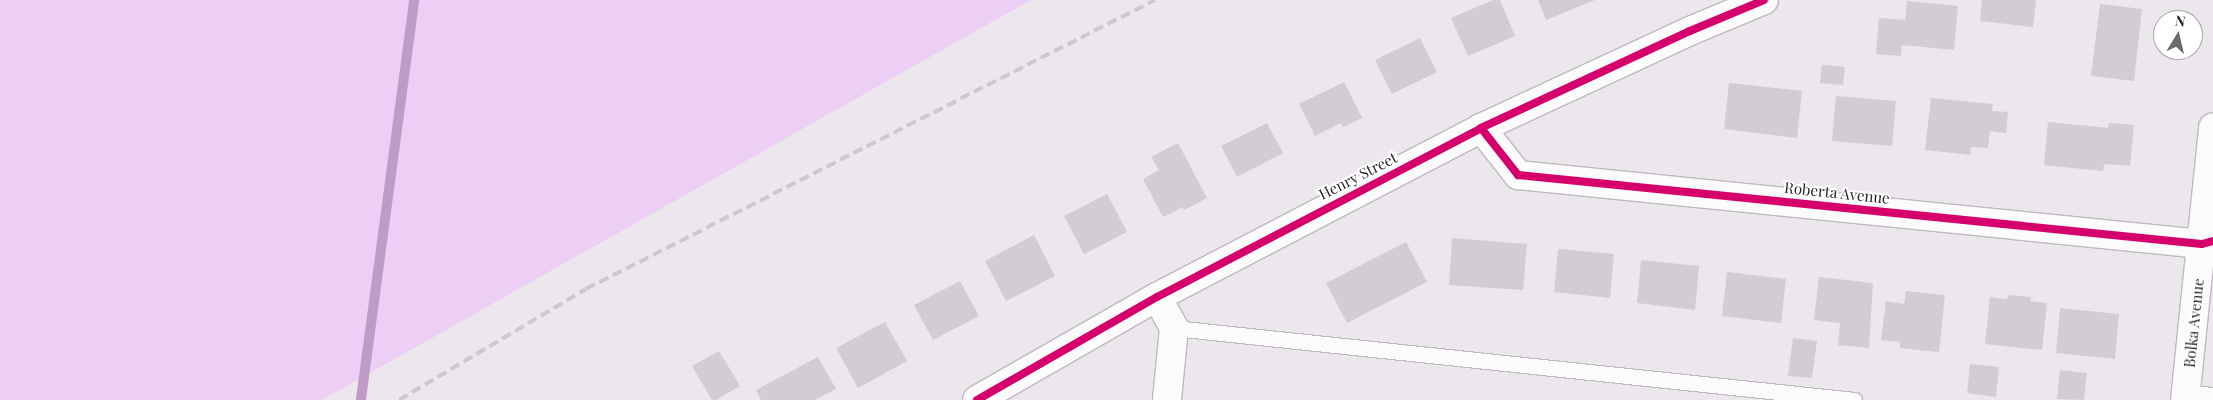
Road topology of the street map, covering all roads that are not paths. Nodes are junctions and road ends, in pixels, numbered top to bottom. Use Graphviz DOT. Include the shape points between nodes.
graph roads {
  1 [pos="1764,0"];
  2 [pos="2213,127"];
  3 [pos="1481,128"];
  4 [pos="2208,242"];
  5 [pos="1157,297"];
  6 [pos="1174,328"];
  7 [pos="2213,395"];
  8 [pos="2186,396"];
  9 [pos="977,400"];
  10 [pos="1167,400"];
  11 [pos="1854,400"];
  1 -- 3 [label="street, Henry Street"];
  2 -- 4 [label="street, Bolka Avenue"];
  3 -- 4 [label="street, Roberta Avenue" via="1518,175"];
  3 -- 5 [label="street, Henry Street"];
  4 -- 8 [label="street, Bolka Avenue"];
  5 -- 6 [label="street"];
  5 -- 9 [label="street, Henry Street"];
  6 -- 10 [label="street"];
  6 -- 11 [label="lane"];
  7 -- 8 [label="lane"];
}
